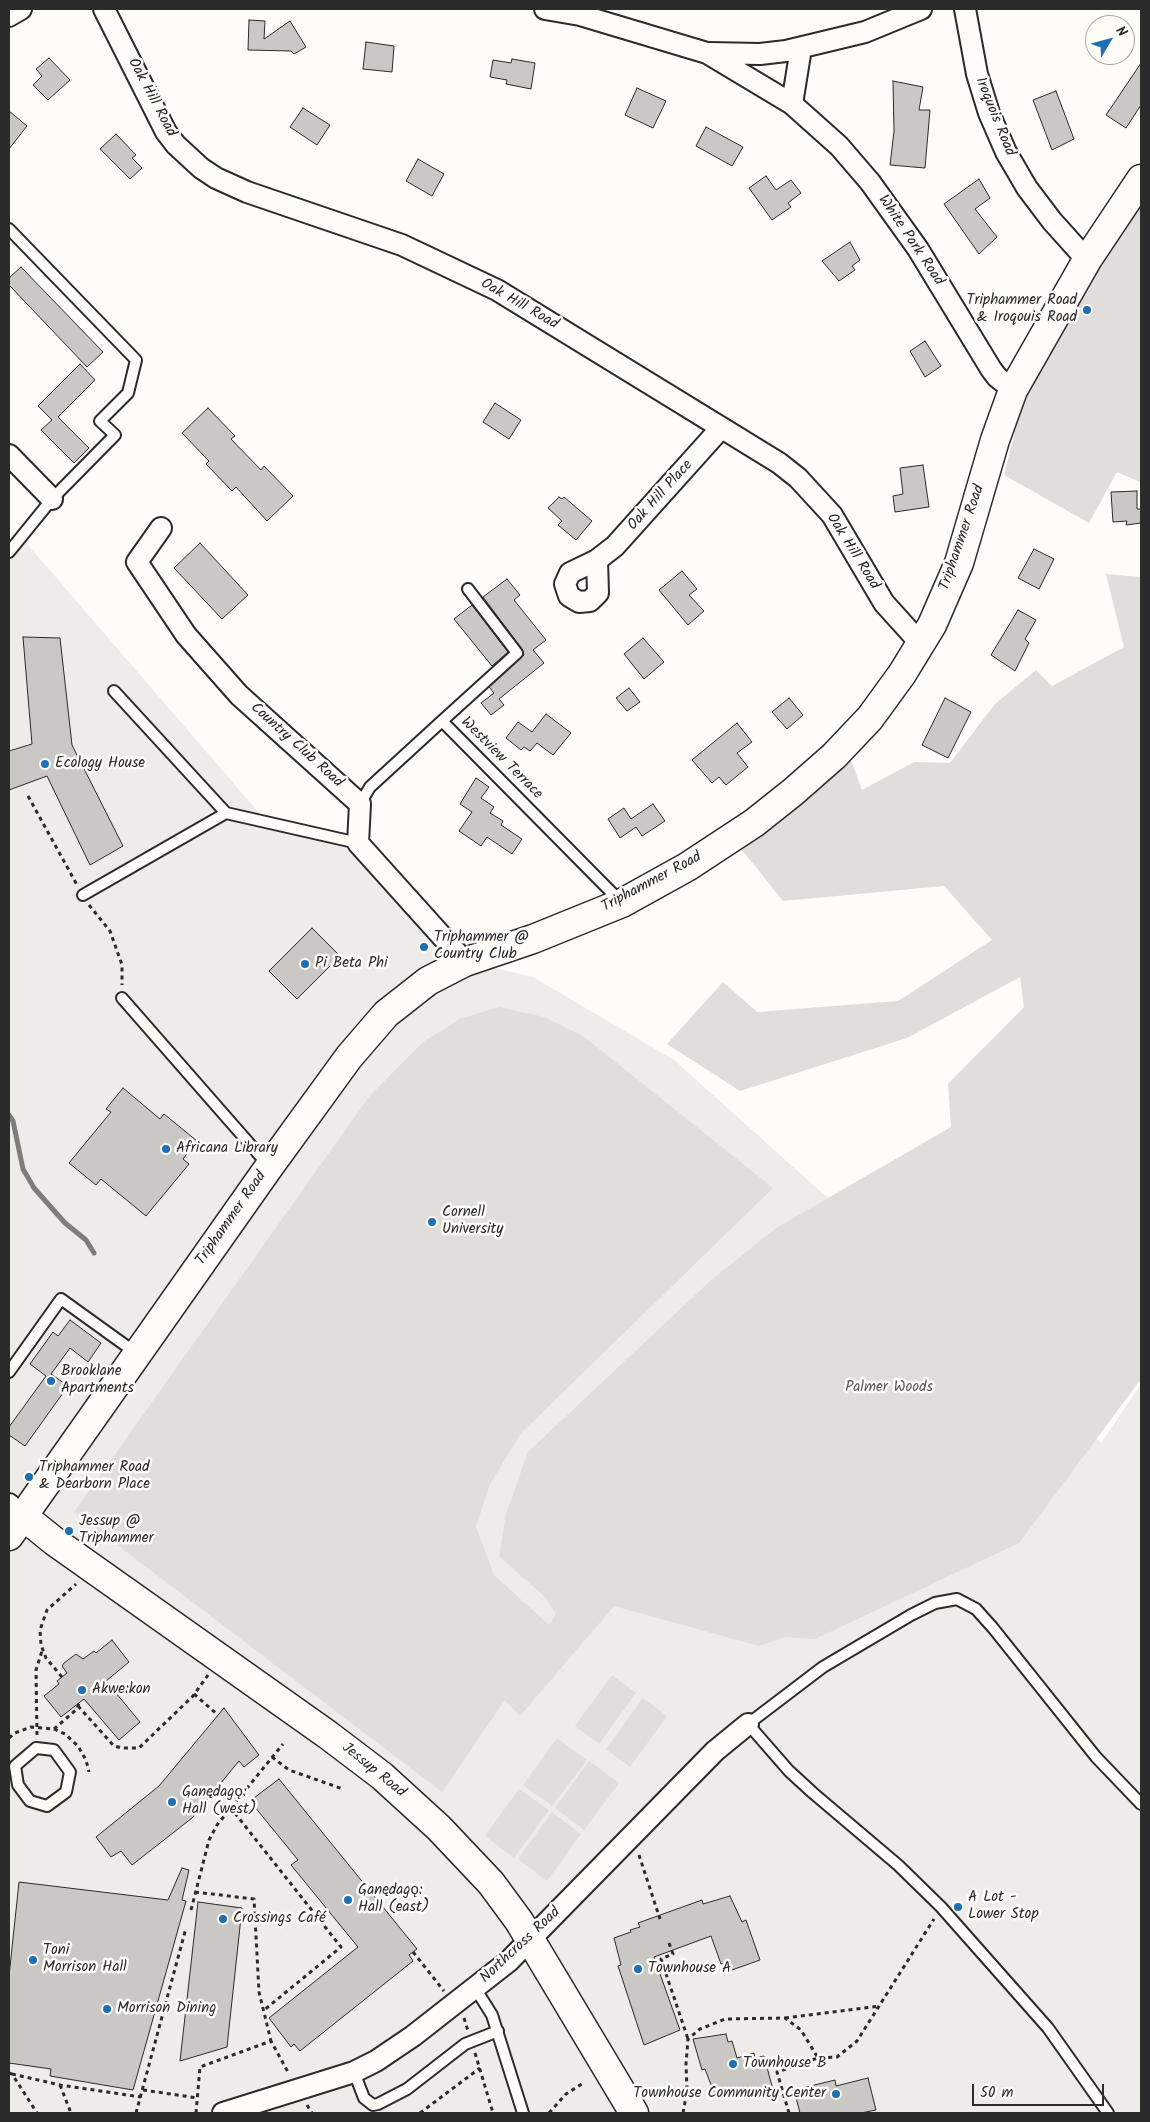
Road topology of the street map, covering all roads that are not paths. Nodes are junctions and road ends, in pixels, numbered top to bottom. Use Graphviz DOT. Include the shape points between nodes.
graph roads {
  1 [pos="21,9"];
  2 [pos="104,9"];
  3 [pos="545,9"];
  4 [pos="922,9"];
  5 [pos="965,9"];
  6 [pos="9,16"];
  7 [pos="801,48"];
  8 [pos="707,53"];
  9 [pos="792,104"];
  10 [pos="1141,179"];
  11 [pos="9,229"];
  12 [pos="1087,260"];
  13 [pos="1013,390"];
  14 [pos="722,428"];
  15 [pos="9,455"];
  16 [pos="52,499"];
  17 [pos="161,528"];
  18 [pos="9,552"];
  19 [pos="597,560"];
  20 [pos="468,589"];
  21 [pos="921,644"];
  22 [pos="114,691"];
  23 [pos="442,721"];
  24 [pos="360,804"];
  25 [pos="226,813"];
  26 [pos="358,843"];
  27 [pos="83,895"];
  28 [pos="622,903"];
  29 [pos="465,962"];
  30 [pos="122,998"];
  31 [pos="269,1167"];
  32 [pos="137,1354"];
  33 [pos="9,1372"];
  34 [pos="14,1519"];
  35 [pos="748,1724"];
  36 [pos="12,1765"];
  37 [pos="1141,1804"];
  38 [pos="530,1941"];
  39 [pos="475,1988"];
  40 [pos="498,2031"];
  41 [pos="354,2072"];
  42 [pos="223,2113"];
  43 [pos="522,2113"];
  44 [pos="634,2113"];
  45 [pos="1108,2113"];
  1 -- 6 [label="street"];
  2 -- 14 [label="street, Oak Hill Road" via="166,132 201,168 247,192 402,245 497,290"];
  3 -- 8 [label="street, White Park Road" via="580,15"];
  4 -- 7 [label="street" via="865,32"];
  5 -- 12 [label="street, Iroquois Road" via="977,74 1006,152 1027,188"];
  7 -- 8 [label="street" via="760,54"];
  7 -- 9 [label="street"];
  8 -- 9 [label="street, White Park Road"];
  9 -- 13 [label="street, White Park Road" via="839,146 870,182 918,249 991,369"];
  10 -- 12 [label="street, Triphammer Road"];
  11 -- 16 [label="lane" via="136,360 128,394 100,421 115,435"];
  12 -- 13 [label="street, Triphammer Road"];
  13 -- 21 [label="street, Triphammer Road" via="959,563"];
  14 -- 19 [label="street, Oak Hill Place" via="616,546"];
  14 -- 21 [label="street, Oak Hill Road" via="798,478 832,515 884,603"];
  15 -- 16 [label="street"];
  16 -- 18 [label="lane"];
  17 -- 24 [label="street, Country Club Road" via="138,562 186,635 239,695"];
  20 -- 23 [label="lane" via="516,653"];
  21 -- 28 [label="street, Triphammer Road" via="870,718 793,792 754,823 687,867"];
  22 -- 25 [label="lane"];
  23 -- 24 [label="lane, Westview Terrace" via="370,787"];
  23 -- 28 [label="lane, Westview Terrace"];
  24 -- 26 [label="street"];
  25 -- 26 [label="lane"];
  25 -- 27 [label="lane"];
  26 -- 29 [label="street"];
  28 -- 29 [label="street, Triphammer Road"];
  29 -- 31 [label="street, Triphammer Road" via="428,981 386,1014 349,1057"];
  30 -- 31 [label="lane"];
  31 -- 32 [label="street, Triphammer Road"];
  32 -- 33 [label="lane" via="61,1299"];
  32 -- 34 [label="street, Triphammer Road"];
  34 -- 38 [label="street, Jessup Road" via="54,1541 382,1776 439,1828 491,1883"];
  35 -- 37 [label="lane" via="823,1667 911,1614 956,1599 976,1609 994,1628 1096,1757"];
  35 -- 38 [label="street, Northcross Road" via="715,1752"];
  35 -- 45 [label="lane" via="801,1782 898,1865 941,1907 1048,2028"];
  36 -- 36 [label="lane" via="18,1785 30,1801 47,1806 66,1792 70,1772 54,1750 36,1748"];
  38 -- 39 [label="street, Northcross Road"];
  38 -- 44 [label="street, Jessup Road"];
  39 -- 40 [label="lane" via="489,2008"];
  39 -- 41 [label="street, Northcross Road" via="395,2049"];
  40 -- 41 [label="lane" via="472,2041 407,2089 378,2104 372,2105 364,2098"];
  40 -- 43 [label="lane"];
  41 -- 42 [label="street, Northcross Road"];
}
